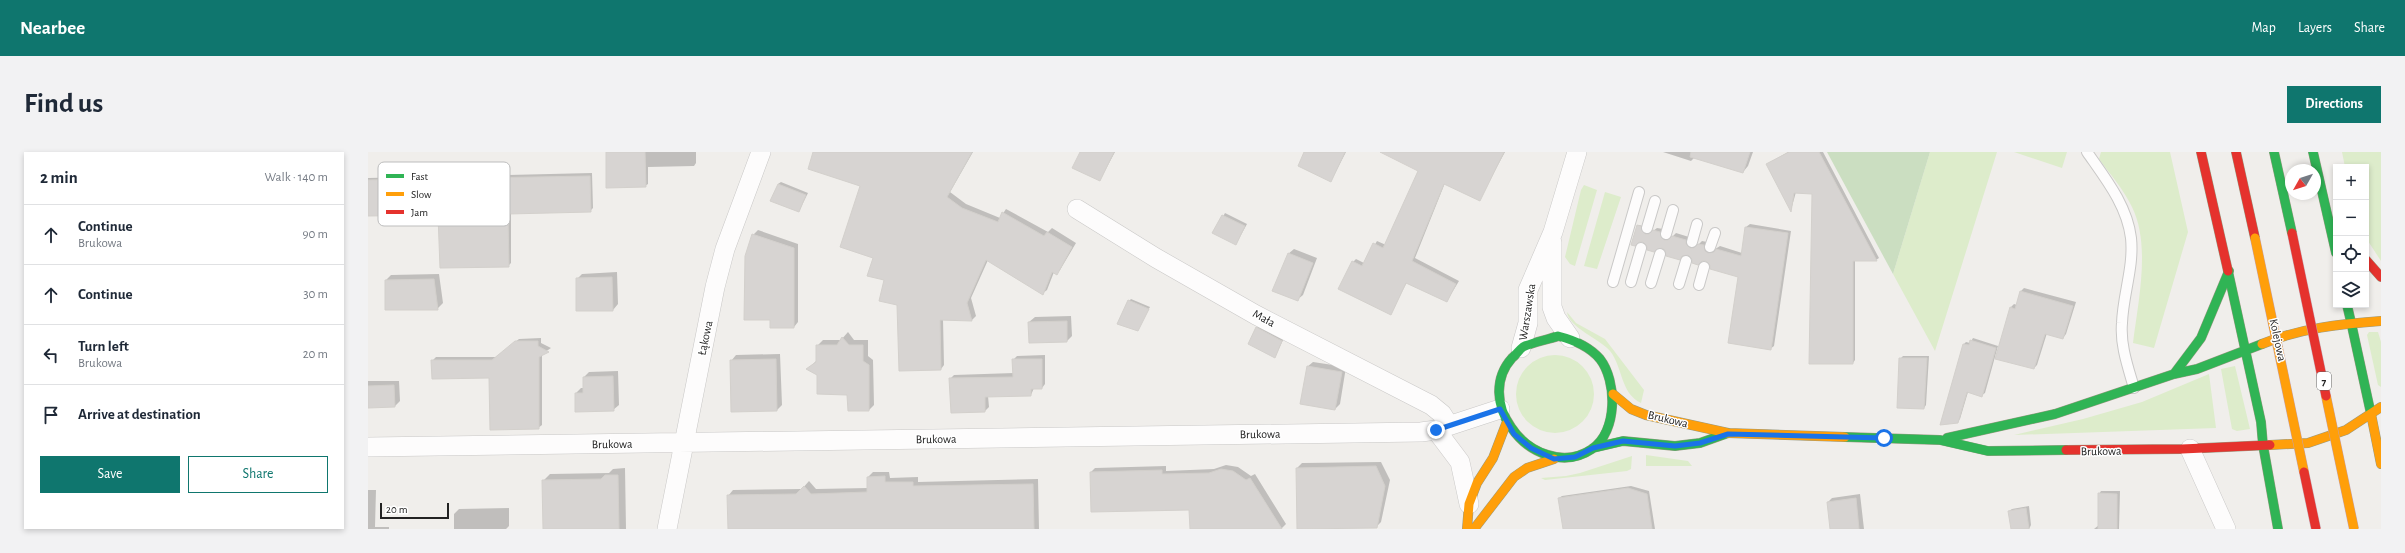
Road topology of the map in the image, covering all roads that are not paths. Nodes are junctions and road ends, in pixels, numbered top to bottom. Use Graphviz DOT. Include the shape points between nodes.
graph roads {
  1 [pos="760,152"];
  2 [pos="1577,152"];
  3 [pos="2087,152"];
  4 [pos="2201,152"];
  5 [pos="2236,152"];
  6 [pos="2274,152"];
  7 [pos="2313,152"];
  8 [pos="1639,192"];
  9 [pos="1655,201"];
  10 [pos="2325,204"];
  11 [pos="1077,209"];
  12 [pos="1673,210"];
  13 [pos="2333,214"];
  14 [pos="1697,224"];
  15 [pos="1647,228"];
  16 [pos="1553,232"];
  17 [pos="1715,233"];
  18 [pos="1666,234"];
  19 [pos="2333,240"];
  20 [pos="1692,242"];
  21 [pos="1710,247"];
  22 [pos="1641,248"];
  23 [pos="1660,254"];
  24 [pos="1686,261"];
  25 [pos="2369,263"];
  26 [pos="1704,267"];
  27 [pos="2229,270"];
  28 [pos="2381,277"];
  29 [pos="1613,282"];
  30 [pos="1631,282"];
  31 [pos="1651,283"];
  32 [pos="1679,284"];
  33 [pos="1699,285"];
  34 [pos="2348,308"];
  35 [pos="2351,322"];
  36 [pos="2381,322"];
  37 [pos="1570,338"];
  38 [pos="1521,348"];
  39 [pos="2246,349"];
  40 [pos="2174,374"];
  41 [pos="2134,388"];
  42 [pos="1613,394"];
  43 [pos="2381,407"];
  44 [pos="2371,414"];
  45 [pos="1503,416"];
  46 [pos="1442,428"];
  47 [pos="1728,434"];
  48 [pos="1940,440"];
  49 [pos="683,442"];
  50 [pos="2263,445"];
  51 [pos="368,447"];
  52 [pos="1593,448"];
  53 [pos="2190,449"];
  54 [pos="1554,459"];
  55 [pos="2381,464"];
  56 [pos="1469,504"];
  57 [pos="667,529"];
  58 [pos="1467,529"];
  59 [pos="1474,529"];
  60 [pos="2226,529"];
  61 [pos="2278,529"];
  62 [pos="2316,529"];
  63 [pos="2354,529"];
  1 -- 49 [label="street, Łąkowa" via="725,249"];
  2 -- 16 [label="street, Warszawska"];
  3 -- 41 [label="lane" via="2115,193 2125,214 2131,237 2132,258 2122,323 2124,350"];
  4 -- 27 [label="main road"];
  5 -- 62 [label="main road, Kolejowa, bridge"];
  6 -- 63 [label="main road, 7, bridge"];
  7 -- 10 [label="main road"];
  8 -- 29 [label="lane"];
  9 -- 15 [label="lane"];
  10 -- 13 [label="main road"];
  10 -- 19 [label="main road"];
  11 -- 46 [label="street, Mała" via="1256,315 1431,405 1442,414"];
  12 -- 18 [label="lane"];
  14 -- 20 [label="lane"];
  16 -- 37 [label="street, Warszawska" via="1552,307"];
  16 -- 38 [label="street, Warszawska" via="1528,290 1528,323"];
  17 -- 21 [label="lane"];
  22 -- 30 [label="lane"];
  23 -- 31 [label="lane"];
  24 -- 32 [label="lane"];
  25 -- 28 [label="main road"];
  26 -- 33 [label="lane"];
  27 -- 39 [label="main road"];
  27 -- 40 [label="main road" via="2202,336"];
  34 -- 35 [label="main road"];
  35 -- 36 [label="main road"];
  35 -- 39 [label="main road, Brukowa" via="2287,334"];
  35 -- 44 [label="main road"];
  37 -- 38 [label="main road" via="1558,336 1538,339"];
  37 -- 42 [label="main road" via="1588,347 1600,357 1608,371"];
  38 -- 45 [label="main road" via="1509,360 1499,385"];
  39 -- 40 [label="main road, Brukowa" via="2197,369"];
  39 -- 50 [label="main road" via="2261,422"];
  40 -- 41 [label="main road, Brukowa"];
  41 -- 48 [label="main road, Brukowa" via="2035,420"];
  42 -- 47 [label="main road, Brukowa" via="1631,410"];
  42 -- 52 [label="main road" via="1607,430"];
  43 -- 44 [label="main road"];
  44 -- 50 [label="main road, Brukowa" via="2346,430 2322,440"];
  44 -- 55 [label="main road"];
  45 -- 46 [label="street, Brukowa"];
  45 -- 54 [label="main road" via="1514,434 1531,448"];
  45 -- 56 [label="main road" via="1493,458 1477,483"];
  46 -- 49 [label="street, Brukowa" via="1421,432"];
  46 -- 56 [label="street" via="1460,462"];
  47 -- 48 [label="main road, Brukowa"];
  47 -- 52 [label="main road, Brukowa" via="1682,446 1623,441"];
  48 -- 53 [label="main road, Brukowa" via="1988,451"];
  49 -- 51 [label="street, Brukowa"];
  49 -- 57 [label="street, Łąkowa"];
  50 -- 53 [label="main road, Brukowa"];
  50 -- 61 [label="main road"];
  52 -- 54 [label="main road" via="1575,457"];
  53 -- 60 [label="street"];
  54 -- 59 [label="main road" via="1527,468 1514,477"];
  56 -- 58 [label="main road"];
}
